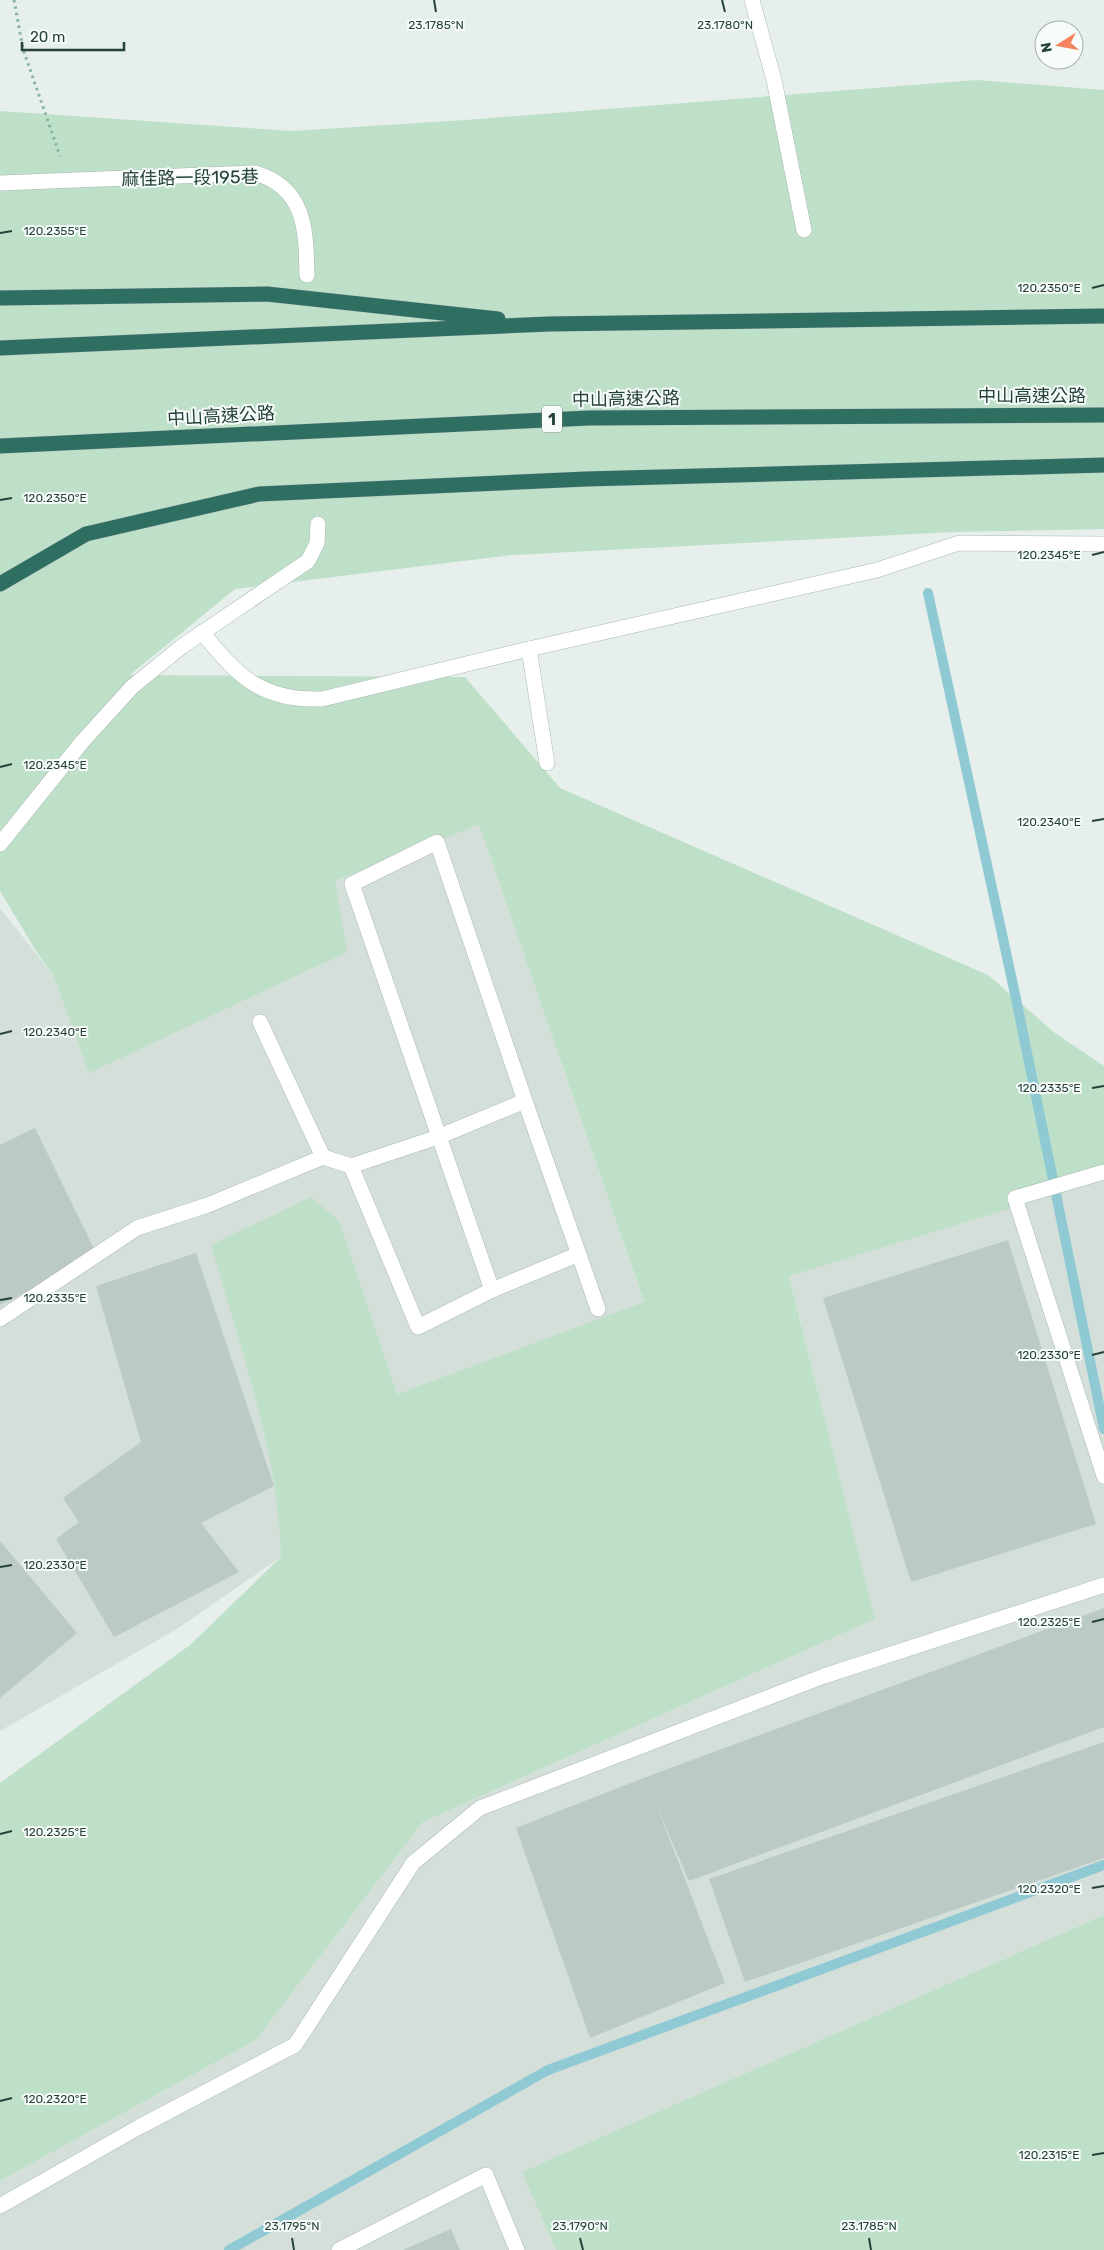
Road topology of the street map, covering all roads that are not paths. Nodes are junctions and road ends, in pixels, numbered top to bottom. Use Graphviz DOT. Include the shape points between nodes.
graph roads {
  1 [pos="752,0"];
  2 [pos="0,183"];
  3 [pos="804,230"];
  4 [pos="307,276"];
  5 [pos="0,298"];
  6 [pos="1104,316"];
  7 [pos="549,324"];
  8 [pos="0,348"];
  9 [pos="1104,415"];
  10 [pos="0,446"];
  11 [pos="1104,465"];
  12 [pos="318,524"];
  13 [pos="1104,544"];
  14 [pos="0,584"];
  15 [pos="202,632"];
  16 [pos="529,649"];
  17 [pos="547,763"];
  18 [pos="0,844"];
  19 [pos="260,1022"];
  20 [pos="525,1100"];
  21 [pos="438,1137"];
  22 [pos="323,1157"];
  23 [pos="350,1166"];
  24 [pos="1104,1172"];
  25 [pos="579,1254"];
  26 [pos="492,1290"];
  27 [pos="598,1309"];
  28 [pos="0,1319"];
  29 [pos="1104,1476"];
  30 [pos="1104,1585"];
  31 [pos="0,2206"];
  32 [pos="339,2250"];
  33 [pos="517,2250"];
  1 -- 3 [label="lane" via="774,80"];
  2 -- 4 [label="lane, 麻佳路一段195巷" via="255,173 269,177 282,185 297,204 306,246"];
  5 -- 7 [label="highway" via="267,294"];
  6 -- 7 [label="highway"];
  7 -- 8 [label="highway"];
  9 -- 10 [label="highway, 中山高速公路 / 1" via="589,418"];
  11 -- 14 [label="highway" via="586,479 259,494 86,534"];
  12 -- 15 [label="lane" via="317,544 308,561"];
  13 -- 16 [label="lane" via="959,542 877,570"];
  15 -- 16 [label="lane" via="244,678 262,689 303,700 341,696"];
  15 -- 18 [label="lane" via="161,662 106,713"];
  16 -- 17 [label="lane"];
  19 -- 22 [label="lane"];
  20 -- 21 [label="lane"];
  20 -- 21 [label="lane" via="437,842 352,884"];
  20 -- 25 [label="lane"];
  21 -- 23 [label="lane"];
  21 -- 26 [label="lane"];
  22 -- 23 [label="lane"];
  22 -- 28 [label="lane" via="208,1205 137,1228"];
  23 -- 26 [label="lane" via="418,1327"];
  24 -- 29 [label="lane" via="1015,1198"];
  25 -- 26 [label="lane"];
  25 -- 27 [label="lane"];
  30 -- 31 [label="lane" via="824,1676 480,1808 413,1863 295,2045"];
  32 -- 33 [label="lane" via="486,2175"];
}
